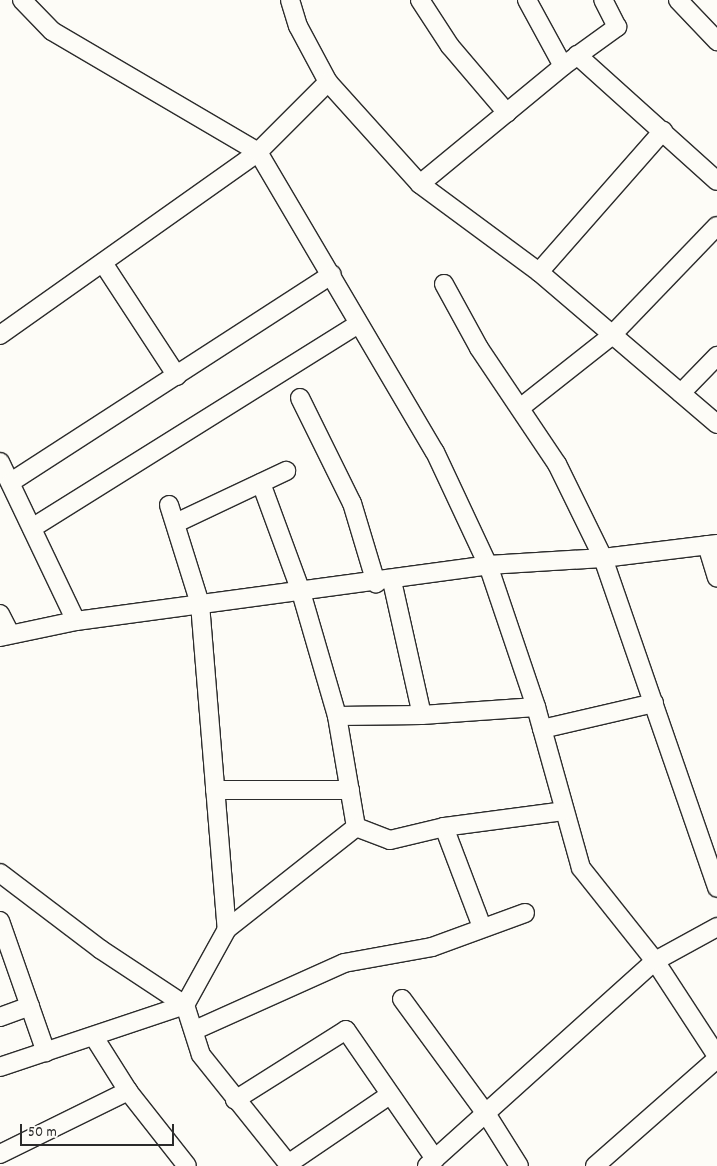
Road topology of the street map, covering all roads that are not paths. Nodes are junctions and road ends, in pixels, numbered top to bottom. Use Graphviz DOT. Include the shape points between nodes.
graph roads {
  1 [pos="22,0"];
  2 [pos="290,0"];
  3 [pos="420,0"];
  4 [pos="527,0"];
  5 [pos="603,0"];
  6 [pos="678,0"];
  7 [pos="717,41"];
  8 [pos="570,61"];
  9 [pos="328,82"];
  10 [pos="506,113"];
  11 [pos="663,131"];
  12 [pos="258,152"];
  13 [pos="717,181"];
  14 [pos="420,184"];
  15 [pos="717,226"];
  16 [pos="103,263"];
  17 [pos="539,272"];
  18 [pos="332,274"];
  19 [pos="444,284"];
  20 [pos="358,324"];
  21 [pos="0,335"];
  22 [pos="610,337"];
  23 [pos="717,356"];
  24 [pos="178,376"];
  25 [pos="681,393"];
  26 [pos="300,398"];
  27 [pos="520,408"];
  28 [pos="717,424"];
  29 [pos="0,462"];
  30 [pos="286,470"];
  31 [pos="11,482"];
  32 [pos="261,483"];
  33 [pos="169,505"];
  34 [pos="176,523"];
  35 [pos="32,528"];
  36 [pos="712,544"];
  37 [pos="604,558"];
  38 [pos="488,565"];
  39 [pos="717,577"];
  40 [pos="384,582"];
  41 [pos="301,592"];
  42 [pos="200,604"];
  43 [pos="0,614"];
  44 [pos="76,621"];
  45 [pos="5,636"];
  46 [pos="654,703"];
  47 [pos="536,707"];
  48 [pos="422,715"];
  49 [pos="337,716"];
  50 [pos="542,729"];
  51 [pos="215,790"];
  52 [pos="350,790"];
  53 [pos="564,811"];
  54 [pos="356,827"];
  55 [pos="444,828"];
  56 [pos="0,873"];
  57 [pos="717,888"];
  58 [pos="525,913"];
  59 [pos="0,920"];
  60 [pos="482,927"];
  61 [pos="717,927"];
  62 [pos="228,929"];
  63 [pos="655,961"];
  64 [pos="402,999"];
  65 [pos="185,1005"];
  66 [pos="30,1006"];
  67 [pos="0,1017"];
  68 [pos="195,1030"];
  69 [pos="94,1037"];
  70 [pos="46,1052"];
  71 [pos="717,1057"];
  72 [pos="0,1068"];
  73 [pos="128,1091"];
  74 [pos="388,1096"];
  75 [pos="235,1100"];
  76 [pos="487,1115"];
  77 [pos="0,1154"];
  78 [pos="431,1163"];
  79 [pos="289,1165"];
  80 [pos="187,1166"];
  81 [pos="519,1166"];
  82 [pos="595,1166"];
  1 -- 12 [label="street" via="52,31"];
  2 -- 9 [label="street" via="298,26"];
  3 -- 10 [label="street" via="450,46"];
  4 -- 8 [label="street"];
  5 -- 8 [label="street" via="617,27"];
  6 -- 7 [label="street"];
  8 -- 10 [label="street"];
  8 -- 11 [label="street"];
  9 -- 12 [label="street"];
  9 -- 14 [label="street"];
  10 -- 14 [label="street"];
  11 -- 13 [label="street"];
  11 -- 17 [label="street"];
  12 -- 16 [label="street"];
  12 -- 18 [label="street"];
  14 -- 17 [label="street"];
  15 -- 22 [label="street"];
  16 -- 21 [label="street"];
  16 -- 24 [label="street"];
  17 -- 22 [label="street"];
  18 -- 20 [label="street"];
  18 -- 24 [label="street"];
  19 -- 27 [label="street" via="479,348"];
  20 -- 35 [label="street"];
  20 -- 38 [label="street" via="435,452"];
  22 -- 25 [label="street"];
  22 -- 27 [label="street"];
  23 -- 25 [label="street"];
  24 -- 31 [label="street"];
  25 -- 28 [label="street"];
  26 -- 40 [label="street" via="352,503"];
  27 -- 37 [label="street" via="558,464"];
  29 -- 31 [label="street"];
  30 -- 32 [label="street"];
  31 -- 35 [label="street"];
  32 -- 34 [label="street"];
  32 -- 41 [label="street"];
  33 -- 34 [label="street"];
  34 -- 42 [label="street"];
  35 -- 44 [label="street"];
  36 -- 37 [label="street"];
  36 -- 39 [label="street"];
  37 -- 38 [label="street"];
  37 -- 46 [label="street"];
  38 -- 40 [label="street"];
  38 -- 47 [label="street"];
  40 -- 41 [label="street"];
  40 -- 48 [label="street"];
  41 -- 42 [label="street"];
  41 -- 49 [label="street"];
  42 -- 44 [label="street"];
  42 -- 51 [label="street"];
  43 -- 45 [label="street"];
  44 -- 45 [label="street"];
  46 -- 50 [label="street"];
  46 -- 57 [label="street"];
  47 -- 48 [label="street"];
  47 -- 50 [label="street"];
  48 -- 49 [label="street"];
  49 -- 52 [label="street"];
  50 -- 53 [label="street"];
  51 -- 52 [label="street"];
  51 -- 62 [label="street"];
  52 -- 54 [label="street"];
  53 -- 55 [label="street"];
  53 -- 63 [label="street" via="581,868"];
  54 -- 55 [label="street" via="390,840"];
  54 -- 62 [label="street"];
  55 -- 60 [label="street"];
  56 -- 65 [label="street" via="100,948"];
  58 -- 60 [label="street"];
  59 -- 66 [label="street"];
  60 -- 68 [label="street" via="432,947 344,963"];
  61 -- 63 [label="street"];
  62 -- 65 [label="street"];
  63 -- 71 [label="street"];
  63 -- 76 [label="street"];
  64 -- 76 [label="street"];
  65 -- 68 [label="street"];
  65 -- 69 [label="street"];
  66 -- 67 [label="street"];
  66 -- 70 [label="street"];
  68 -- 75 [label="street" via="201,1054"];
  69 -- 70 [label="street"];
  69 -- 73 [label="street"];
  70 -- 72 [label="street"];
  71 -- 82 [label="street"];
  73 -- 77 [label="street"];
  73 -- 80 [label="street"];
  74 -- 75 [label="street" via="346,1030"];
  74 -- 78 [label="street"];
  74 -- 79 [label="street"];
  75 -- 79 [label="street"];
  76 -- 78 [label="street"];
  76 -- 81 [label="street"];
}
